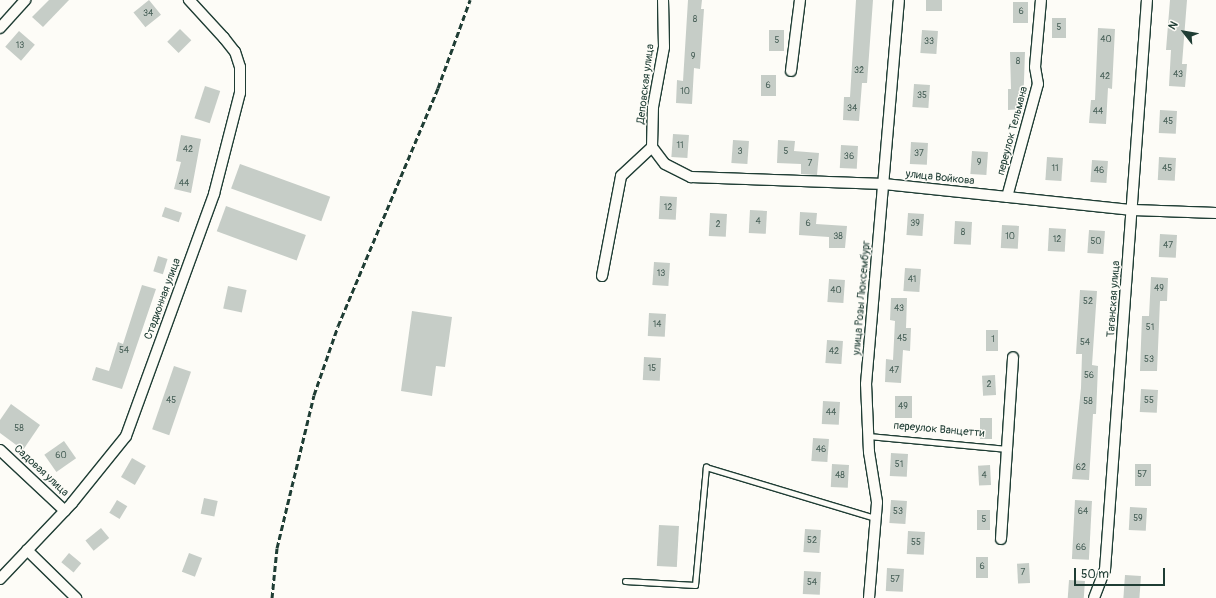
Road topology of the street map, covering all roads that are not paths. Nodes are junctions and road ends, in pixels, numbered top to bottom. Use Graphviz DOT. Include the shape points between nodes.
graph roads {
  1 [pos="25,0"];
  2 [pos="189,0"];
  3 [pos="663,0"];
  4 [pos="800,0"];
  5 [pos="899,0"];
  6 [pos="1041,0"];
  7 [pos="1147,0"];
  8 [pos="0,28"];
  9 [pos="791,71"];
  10 [pos="652,147"];
  11 [pos="884,184"];
  12 [pos="1007,197"];
  13 [pos="1133,210"];
  14 [pos="1216,213"];
  15 [pos="602,276"];
  16 [pos="1013,357"];
  17 [pos="868,436"];
  18 [pos="1007,448"];
  19 [pos="0,450"];
  20 [pos="64,511"];
  21 [pos="875,518"];
  22 [pos="1001,539"];
  23 [pos="27,550"];
  24 [pos="0,579"];
  25 [pos="625,581"];
  26 [pos="76,598"];
  27 [pos="869,598"];
  28 [pos="1094,598"];
  1 -- 8 [label="street"];
  2 -- 20 [label="street, Стадионная улица" via="235,52 240,68 240,93 226,151 214,194 126,436"];
  3 -- 10 [label="street, Деповская улица" via="664,47 653,107"];
  4 -- 9 [label="street"];
  5 -- 11 [label="street, улица Розы Люксембург"];
  6 -- 12 [label="street, переулок Тельмана" via="1035,67 1038,84"];
  7 -- 13 [label="street, Таганская улица"];
  10 -- 11 [label="street, улица Войкова" via="665,164 691,177"];
  10 -- 15 [label="street" via="622,176"];
  11 -- 12 [label="street, улица Войкова"];
  11 -- 17 [label="street, улица Розы Люксембург" via="866,384"];
  12 -- 13 [label="street, улица Войкова"];
  13 -- 14 [label="street, улица Войкова"];
  13 -- 28 [label="street, Таганская улица" via="1105,570"];
  16 -- 18 [label="street"];
  17 -- 18 [label="lane, переулок Ванцетти"];
  17 -- 21 [label="street, улица Розы Люксембург" via="877,502"];
  18 -- 22 [label="street"];
  19 -- 20 [label="street, Садовая улица"];
  20 -- 23 [label="street, Стадионная улица"];
  21 -- 25 [label="lane" via="706,468 695,585"];
  21 -- 27 [label="street, улица Розы Люксембург"];
  23 -- 24 [label="street, Стадионная улица"];
  23 -- 26 [label="street"];
}
